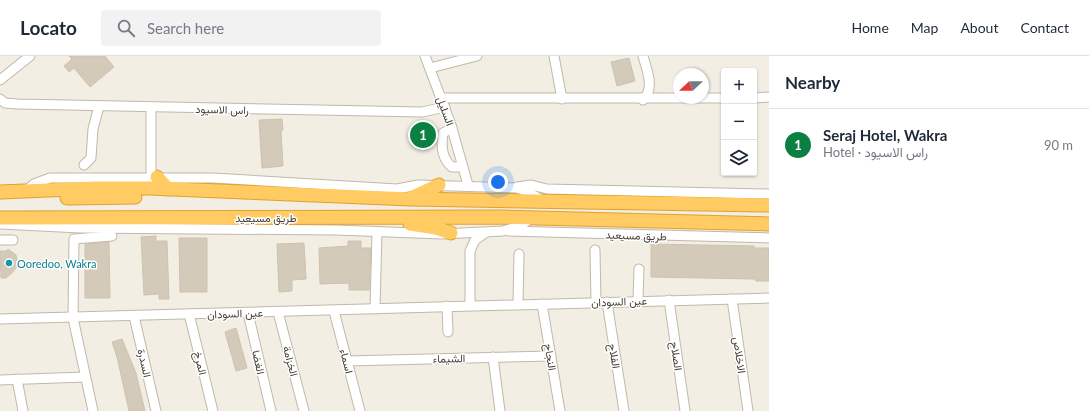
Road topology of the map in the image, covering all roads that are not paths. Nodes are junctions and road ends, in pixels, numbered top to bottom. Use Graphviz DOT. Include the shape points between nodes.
graph roads {
  1 [pos="30,56"];
  2 [pos="425,56"];
  3 [pos="477,56"];
  4 [pos="554,56"];
  5 [pos="643,56"];
  6 [pos="430,68"];
  7 [pos="0,80"];
  8 [pos="721,98"];
  9 [pos="757,98"];
  10 [pos="769,98"];
  11 [pos="0,99"];
  12 [pos="562,99"];
  13 [pos="643,100"];
  14 [pos="443,102"];
  15 [pos="99,106"];
  16 [pos="151,108"];
  17 [pos="452,128"];
  18 [pos="84,165"];
  19 [pos="462,166"];
  20 [pos="154,177"];
  21 [pos="445,185"];
  22 [pos="468,186"];
  23 [pos="516,188"];
  24 [pos="168,189"];
  25 [pos="25,191"];
  26 [pos="0,192"];
  27 [pos="223,193"];
  28 [pos="769,194"];
  29 [pos="411,199"];
  30 [pos="0,200"];
  31 [pos="542,200"];
  32 [pos="769,205"];
  33 [pos="347,217"];
  34 [pos="0,218"];
  35 [pos="531,218"];
  36 [pos="0,224"];
  37 [pos="769,224"];
  38 [pos="503,231"];
  39 [pos="377,232"];
  40 [pos="455,233"];
  41 [pos="486,233"];
  42 [pos="112,236"];
  43 [pos="769,238"];
  44 [pos="0,240"];
  45 [pos="13,240"];
  46 [pos="596,250"];
  47 [pos="470,251"];
  48 [pos="519,254"];
  49 [pos="639,269"];
  50 [pos="769,298"];
  51 [pos="732,299"];
  52 [pos="638,300"];
  53 [pos="669,300"];
  54 [pos="596,302"];
  55 [pos="607,302"];
  56 [pos="518,304"];
  57 [pos="542,304"];
  58 [pos="470,305"];
  59 [pos="446,306"];
  60 [pos="375,309"];
  61 [pos="334,311"];
  62 [pos="278,312"];
  63 [pos="248,313"];
  64 [pos="190,314"];
  65 [pos="134,316"];
  66 [pos="73,318"];
  67 [pos="0,319"];
  68 [pos="447,332"];
  69 [pos="551,356"];
  70 [pos="494,357"];
  71 [pos="347,361"];
  72 [pos="85,377"];
  73 [pos="17,379"];
  74 [pos="0,380"];
  75 [pos="23,411"];
  76 [pos="93,411"];
  77 [pos="156,411"];
  78 [pos="213,411"];
  79 [pos="271,411"];
  80 [pos="304,411"];
  81 [pos="360,411"];
  82 [pos="500,411"];
  83 [pos="560,411"];
  84 [pos="624,411"];
  85 [pos="685,411"];
  86 [pos="748,411"];
  1 -- 7 [label="street"];
  2 -- 6 [label="street, السليل"];
  3 -- 6 [label="street"];
  4 -- 12 [label="street"];
  5 -- 13 [label="street" via="651,88"];
  6 -- 14 [label="street, السليل"];
  8 -- 13 [label="street, راس الاسيود"];
  9 -- 10 [label="street"];
  11 -- 15 [label="street, راس الاسيود" via="5,103 18,104"];
  12 -- 13 [label="street, راس الاسيود"];
  12 -- 14 [label="street, راس الاسيود"];
  14 -- 16 [label="street, راس الاسيود" via="422,112"];
  14 -- 17 [label="street, السليل"];
  15 -- 16 [label="street, راس الاسيود"];
  15 -- 18 [label="street" via="93,129 91,158"];
  16 -- 20 [label="street"];
  17 -- 19 [label="street, السليل"];
  17 -- 19 [label="street" via="443,133 442,148 445,158 452,167"];
  19 -- 21 [label="street" via="458,177"];
  19 -- 22 [label="street, السليل"];
  20 -- 21 [label="street, طريق مسيعيد" via="397,189 417,185"];
  20 -- 24 [label="highway"];
  20 -- 25 [label="street, طريق مسيعيد" via="50,178 34,184"];
  21 -- 22 [label="street, طريق مسيعيد"];
  21 -- 29 [label="highway"];
  22 -- 23 [label="street, طريق مسيعيد"];
  23 -- 28 [label="street, طريق مسيعيد" via="531,185 547,189"];
  23 -- 31 [label="street, طريق مسيعيد"];
  24 -- 25 [label="highway, طريق مسيعيد"];
  24 -- 27 [label="highway, طريق مسيعيد"];
  25 -- 26 [label="highway, طريق مسيعيد"];
  27 -- 29 [label="highway, طريق مسيعيد"];
  27 -- 30 [label="highway"];
  29 -- 31 [label="highway, طريق مسيعيد"];
  31 -- 32 [label="highway, طريق مسيعيد"];
  33 -- 34 [label="highway, طريق مسيعيد"];
  33 -- 35 [label="highway, طريق مسيعيد"];
  33 -- 40 [label="highway" via="423,225"];
  35 -- 37 [label="highway, طريق مسيعيد"];
  35 -- 38 [label="street, طريق مسيعيد" via="522,225"];
  36 -- 39 [label="street, طريق مسيعيد" via="80,228"];
  38 -- 41 [label="street, طريق مسيعيد"];
  38 -- 43 [label="street, طريق مسيعيد"];
  39 -- 40 [label="street, طريق مسيعيد"];
  39 -- 60 [label="street"];
  40 -- 41 [label="street, طريق مسيعيد"];
  40 -- 47 [label="street" via="464,238"];
  41 -- 47 [label="street" via="475,240"];
  42 -- 66 [label="street" via="74,239"];
  44 -- 45 [label="street"];
  46 -- 54 [label="street"];
  47 -- 58 [label="street"];
  48 -- 56 [label="street"];
  49 -- 52 [label="street"];
  50 -- 51 [label="street, عين السودان"];
  51 -- 53 [label="street, عين السودان"];
  51 -- 86 [label="street, الاخلاص"];
  52 -- 53 [label="street, عين السودان"];
  52 -- 55 [label="street, عين السودان"];
  53 -- 85 [label="street, الصلاح"];
  54 -- 55 [label="street, عين السودان"];
  54 -- 57 [label="street, عين السودان"];
  55 -- 84 [label="street, الفلاح"];
  56 -- 57 [label="street, عين السودان"];
  56 -- 58 [label="street, عين السودان"];
  57 -- 69 [label="street, النجاح"];
  58 -- 59 [label="street, عين السودان"];
  59 -- 60 [label="street, عين السودان"];
  59 -- 68 [label="street"];
  60 -- 61 [label="street, عين السودان"];
  61 -- 62 [label="street, عين السودان"];
  61 -- 71 [label="street, اسماء"];
  62 -- 63 [label="street, عين السودان"];
  62 -- 80 [label="street, الخزامة"];
  63 -- 64 [label="street, عين السودان"];
  63 -- 79 [label="street, الغضا"];
  64 -- 65 [label="street, عين السودان"];
  64 -- 78 [label="street, المرخ"];
  65 -- 66 [label="street, عين السودان"];
  65 -- 77 [label="street, السدرة"];
  66 -- 67 [label="street, عين السودان"];
  66 -- 72 [label="street"];
  69 -- 70 [label="street, الشيماء"];
  69 -- 83 [label="street, النجاح"];
  70 -- 71 [label="street, الشيماء"];
  70 -- 82 [label="street"];
  71 -- 81 [label="street, اسماء"];
  72 -- 73 [label="street"];
  72 -- 76 [label="street"];
  73 -- 74 [label="street"];
  73 -- 75 [label="street"];
}
